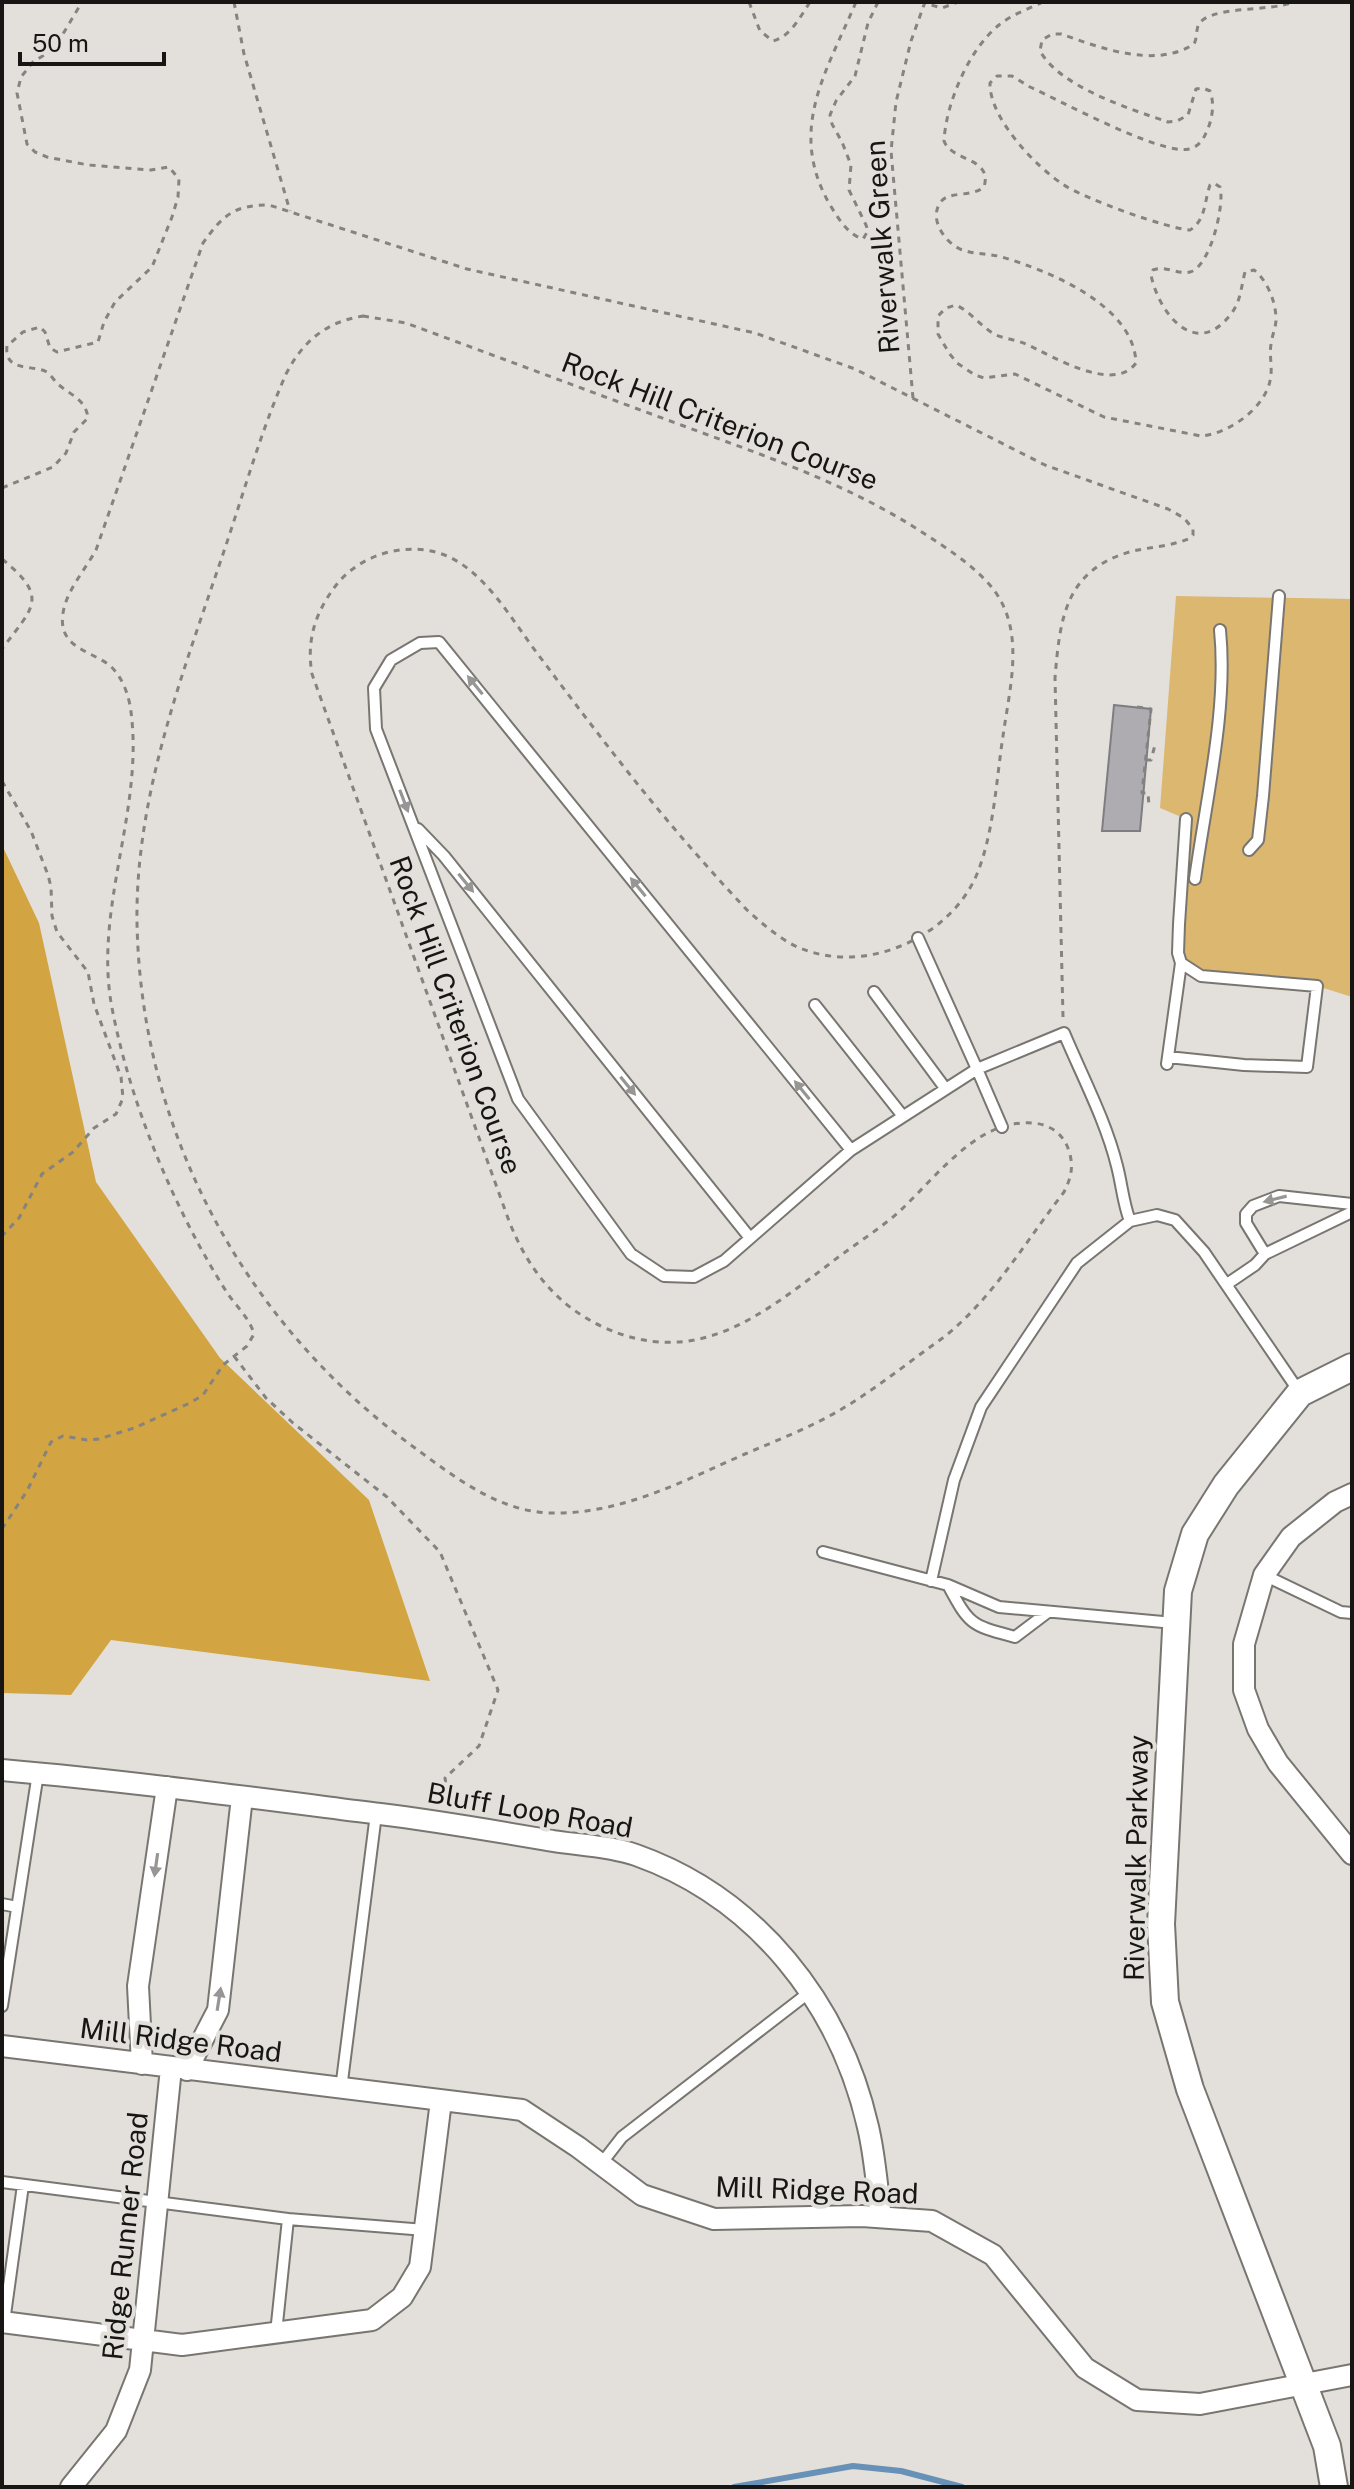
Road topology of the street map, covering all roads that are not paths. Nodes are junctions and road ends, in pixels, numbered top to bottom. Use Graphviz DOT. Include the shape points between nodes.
graph roads {
  1 [pos="1279,596"];
  2 [pos="1220,630"];
  3 [pos="1186,819"];
  4 [pos="413,825"];
  5 [pos="1249,850"];
  6 [pos="1182,877"];
  7 [pos="918,938"];
  8 [pos="1181,963"];
  9 [pos="874,992"];
  10 [pos="815,1005"];
  11 [pos="977,1069"];
  12 [pos="945,1088"];
  13 [pos="902,1115"];
  14 [pos="1002,1127"];
  15 [pos="851,1150"];
  16 [pos="1352,1204"];
  17 [pos="1352,1212"];
  18 [pos="1130,1221"];
  19 [pos="750,1238"];
  20 [pos="1265,1254"];
  21 [pos="1227,1284"];
  22 [pos="1352,1367"];
  23 [pos="1300,1393"];
  24 [pos="1352,1494"];
  25 [pos="823,1552"];
  26 [pos="1264,1575"];
  27 [pos="931,1581"];
  28 [pos="948,1585"];
  29 [pos="1048,1612"];
  30 [pos="1352,1613"];
  31 [pos="1176,1623"];
  32 [pos="2,1770"];
  33 [pos="38,1773"];
  34 [pos="167,1787"];
  35 [pos="242,1797"];
  36 [pos="376,1814"];
  37 [pos="1352,1854"];
  38 [pos="2,1904"];
  39 [pos="17,1907"];
  40 [pos="811,1991"];
  41 [pos="2,2006"];
  42 [pos="2,2046"];
  43 [pos="142,2064"];
  44 [pos="179,2069"];
  45 [pos="341,2089"];
  46 [pos="441,2101"];
  47 [pos="601,2164"];
  48 [pos="2,2182"];
  49 [pos="23,2185"];
  50 [pos="157,2201"];
  51 [pos="881,2217"];
  52 [pos="288,2219"];
  53 [pos="425,2230"];
  54 [pos="3,2322"];
  55 [pos="276,2333"];
  56 [pos="143,2338"];
  57 [pos="1352,2375"];
  58 [pos="1303,2385"];
  59 [pos="71,2487"];
  60 [pos="1334,2487"];
  1 -- 5 [label="lane" via="1262,811 1258,840"];
  2 -- 6 [label="lane" via="1223,658 1201,879"];
  3 -- 6 [label="lane"];
  15 -- 4 [label="lane, one-way" via="439,642 420,643 391,660 374,688 376,729"];
  4 -- 19 [label="lane, one-way" via="444,856"];
  4 -- 19 [label="lane" via="518,1099 631,1254 664,1276 694,1277 724,1261"];
  6 -- 8 [label="lane"];
  7 -- 11 [label="lane"];
  8 -- 8 [label="lane" via="1201,976 1317,986 1307,1067 1168,1060"];
  9 -- 12 [label="lane"];
  10 -- 13 [label="lane"];
  11 -- 12 [label="lane"];
  11 -- 14 [label="lane"];
  11 -- 18 [label="lane" via="1064,1033 1102,1124"];
  12 -- 13 [label="lane"];
  13 -- 15 [label="lane"];
  15 -- 19 [label="lane"];
  16 -- 20 [label="lane, one-way" via="1279,1196 1253,1206 1246,1223"];
  17 -- 20 [label="lane"];
  18 -- 21 [label="lane" via="1157,1215 1175,1220"];
  18 -- 27 [label="lane" via="1077,1263 981,1407 954,1480"];
  20 -- 21 [label="lane"];
  21 -- 23 [label="lane"];
  22 -- 23 [label="street, Riverwalk Parkway"];
  23 -- 31 [label="street, Riverwalk Parkway" via="1226,1485 1195,1534 1178,1591"];
  24 -- 26 [label="street" via="1291,1537"];
  25 -- 27 [label="lane"];
  26 -- 30 [label="lane"];
  26 -- 37 [label="street" via="1244,1644 1244,1690 1278,1763"];
  27 -- 28 [label="lane"];
  28 -- 29 [label="lane" via="999,1607"];
  28 -- 29 [label="lane" via="965,1617 1015,1637"];
  29 -- 31 [label="lane"];
  31 -- 58 [label="street, Riverwalk Parkway" via="1161,1924 1165,2002 1190,2089"];
  32 -- 33 [label="street, Bluff Loop Road"];
  33 -- 34 [label="street, Bluff Loop Road"];
  33 -- 39 [label="lane"];
  34 -- 35 [label="street, Bluff Loop Road"];
  34 -- 43 [label="street, one-way" via="138,1986"];
  35 -- 36 [label="street, Bluff Loop Road"];
  44 -- 35 [label="street, Ridge Runner Road, one-way" via="218,2010"];
  36 -- 40 [label="street, Bluff Loop Road" via="633,1854 720,1898 786,1956"];
  36 -- 45 [label="lane"];
  38 -- 39 [label="lane"];
  39 -- 41 [label="lane"];
  40 -- 47 [label="lane" via="622,2137"];
  40 -- 51 [label="street, Bluff Loop Road" via="846,2057 868,2127"];
  42 -- 43 [label="street, Mill Ridge Road"];
  43 -- 44 [label="street, Mill Ridge Road"];
  44 -- 45 [label="street, Mill Ridge Road"];
  44 -- 50 [label="street, Ridge Runner Road"];
  45 -- 46 [label="street, Mill Ridge Road"];
  46 -- 47 [label="street, Mill Ridge Road" via="522,2110"];
  46 -- 53 [label="street"];
  47 -- 51 [label="street, Mill Ridge Road" via="642,2195 714,2219"];
  48 -- 49 [label="lane"];
  49 -- 50 [label="lane"];
  49 -- 54 [label="lane"];
  50 -- 52 [label="lane"];
  50 -- 56 [label="street, Ridge Runner Road"];
  51 -- 58 [label="street, Mill Ridge Road" via="932,2221 993,2255 1085,2368 1137,2400 1200,2404"];
  52 -- 53 [label="lane"];
  52 -- 55 [label="lane"];
  53 -- 55 [label="street" via="420,2267 402,2297 372,2320"];
  54 -- 56 [label="street"];
  55 -- 56 [label="street" via="182,2345"];
  56 -- 59 [label="street, Ridge Runner Road" via="140,2370 116,2431"];
  57 -- 58 [label="street, Mill Ridge Road"];
  58 -- 60 [label="street, Riverwalk Parkway" via="1327,2446"];
}
